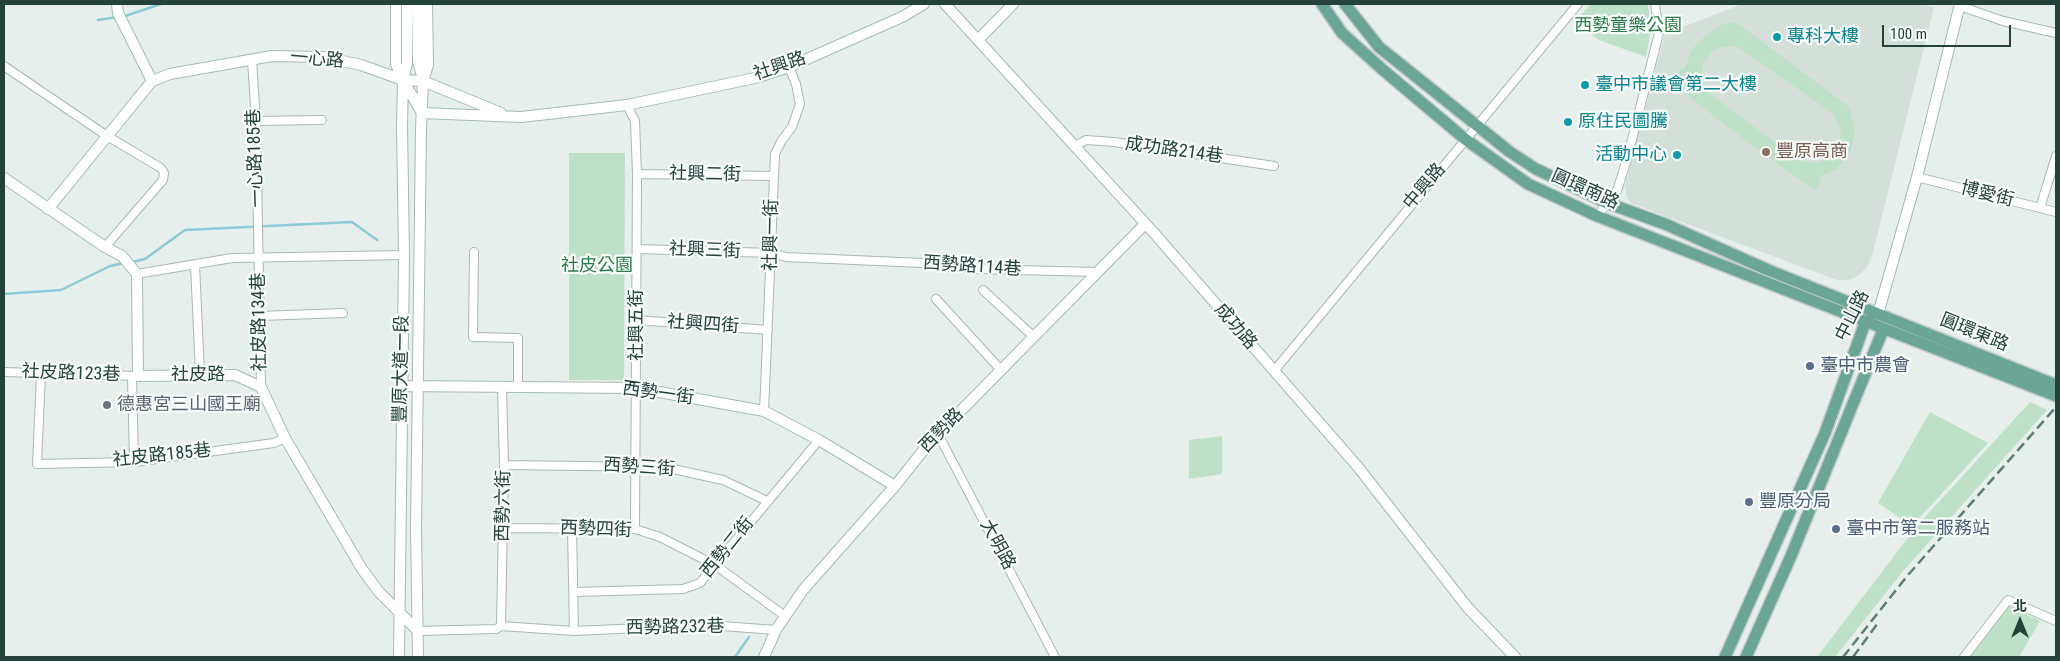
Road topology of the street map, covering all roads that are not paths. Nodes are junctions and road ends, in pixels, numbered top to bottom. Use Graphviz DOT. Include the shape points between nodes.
graph roads {
  1 [pos="396,4"];
  2 [pos="407,4"];
  3 [pos="417,4"];
  4 [pos="428,4"];
  5 [pos="924,4"];
  6 [pos="945,4"];
  7 [pos="1013,4"];
  8 [pos="1322,4"];
  9 [pos="1345,4"];
  10 [pos="1655,4"];
  11 [pos="1574,5"];
  12 [pos="1960,5"];
  13 [pos="117,8"];
  14 [pos="412,30"];
  15 [pos="2056,33"];
  16 [pos="979,39"];
  17 [pos="252,60"];
  18 [pos="4,66"];
  19 [pos="789,66"];
  20 [pos="403,80"];
  21 [pos="152,81"];
  22 [pos="423,81"];
  23 [pos="627,105"];
  24 [pos="422,113"];
  25 [pos="508,116"];
  26 [pos="322,120"];
  27 [pos="256,121"];
  28 [pos="1478,126"];
  29 [pos="107,136"];
  30 [pos="1466,139"];
  31 [pos="1075,146"];
  32 [pos="2056,156"];
  33 [pos="1274,166"];
  34 [pos="637,174"];
  35 [pos="773,176"];
  36 [pos="1917,176"];
  37 [pos="4,178"];
  38 [pos="1607,203"];
  39 [pos="48,208"];
  40 [pos="2040,208"];
  41 [pos="2056,212"];
  42 [pos="1597,216"];
  43 [pos="1145,224"];
  44 [pos="105,247"];
  45 [pos="638,249"];
  46 [pos="474,252"];
  47 [pos="772,254"];
  48 [pos="404,255"];
  49 [pos="258,257"];
  50 [pos="846,259"];
  51 [pos="195,265"];
  52 [pos="1098,272"];
  53 [pos="137,274"];
  54 [pos="983,290"];
  55 [pos="936,299"];
  56 [pos="344,313"];
  57 [pos="1878,314"];
  58 [pos="260,316"];
  59 [pos="637,320"];
  60 [pos="1865,323"];
  61 [pos="768,330"];
  62 [pos="1883,330"];
  63 [pos="1034,337"];
  64 [pos="1001,370"];
  65 [pos="1274,371"];
  66 [pos="4,372"];
  67 [pos="41,374"];
  68 [pos="200,374"];
  69 [pos="135,376"];
  70 [pos="2056,385"];
  71 [pos="401,386"];
  72 [pos="418,386"];
  73 [pos="518,386"];
  74 [pos="261,387"];
  75 [pos="502,387"];
  76 [pos="637,388"];
  77 [pos="2056,396"];
  78 [pos="764,411"];
  79 [pos="938,434"];
  80 [pos="285,438"];
  81 [pos="819,440"];
  82 [pos="134,462"];
  83 [pos="504,465"];
  84 [pos="637,465"];
  85 [pos="895,486"];
  86 [pos="767,501"];
  87 [pos="504,528"];
  88 [pos="572,529"];
  89 [pos="635,529"];
  90 [pos="715,565"];
  91 [pos="574,592"];
  92 [pos="400,612"];
  93 [pos="785,616"];
  94 [pos="2056,621"];
  95 [pos="501,626"];
  96 [pos="776,630"];
  97 [pos="418,631"];
  98 [pos="574,631"];
  99 [pos="400,657"];
  100 [pos="418,657"];
  101 [pos="764,657"];
  102 [pos="1055,657"];
  103 [pos="1515,657"];
  104 [pos="1725,657"];
  105 [pos="1746,657"];
  106 [pos="1964,657"];
  1 -- 20 [label="street, 豐原大道一段" via="396,64"];
  2 -- 14 [label="street"];
  3 -- 14 [label="street"];
  4 -- 22 [label="street, 豐原大道一段" via="428,65"];
  5 -- 19 [label="street, 社興路" via="902,17"];
  6 -- 16 [label="street, 成功路"];
  7 -- 16 [label="street"];
  8 -- 30 [label="main road, 圓環南路" via="1342,33"];
  9 -- 28 [label="main road, 圓環南路" via="1379,47"];
  10 -- 38 [label="street" via="1659,33 1627,159 1617,191"];
  11 -- 28 [label="street, 中興路"];
  12 -- 15 [label="street" via="2003,21"];
  12 -- 36 [label="street, 中山路"];
  13 -- 21 [label="street"];
  14 -- 20 [label="street, 豐原大道一段"];
  14 -- 22 [label="street, 豐原大道一段"];
  16 -- 31 [label="street, 成功路"];
  17 -- 20 [label="street, 一心路" via="272,56 324,57 361,64"];
  17 -- 21 [label="street, 一心路" via="170,74"];
  17 -- 27 [label="street, 一心路185巷"];
  18 -- 29 [label="street"];
  19 -- 23 [label="street, 社興路" via="755,78"];
  19 -- 35 [label="street, 社興一街" via="800,104 792,127 775,154"];
  20 -- 22 [label="street, 一心路"];
  20 -- 24 [label="street"];
  20 -- 48 [label="street, 豐原大道一段"];
  21 -- 29 [label="street"];
  22 -- 24 [label="street, 豐原大道一段"];
  22 -- 25 [label="street, 一心路"];
  23 -- 25 [label="street" via="562,114"];
  23 -- 34 [label="street, 社興五街" via="635,121"];
  24 -- 25 [label="street"];
  24 -- 72 [label="street, 豐原大道一段"];
  26 -- 27 [label="street"];
  27 -- 49 [label="street, 一心路185巷"];
  28 -- 30 [label="street, 中興路"];
  28 -- 38 [label="main road, 圓環南路" via="1536,169"];
  29 -- 39 [label="street"];
  29 -- 44 [label="street" via="161,168 164,173 163,180"];
  30 -- 42 [label="main road, 圓環南路" via="1528,184"];
  30 -- 65 [label="street, 中興路"];
  31 -- 33 [label="street, 成功路214巷" via="1086,140 1114,142"];
  31 -- 43 [label="street, 成功路"];
  32 -- 40 [label="street"];
  34 -- 35 [label="street, 社興二街"];
  34 -- 45 [label="street, 社興五街"];
  35 -- 47 [label="street, 社興一街"];
  36 -- 40 [label="street, 博愛街"];
  36 -- 57 [label="street, 中山路"];
  37 -- 39 [label="street"];
  38 -- 42 [label="street"];
  38 -- 57 [label="main road, 圓環南路" via="1665,224"];
  39 -- 44 [label="street"];
  40 -- 41 [label="street, 博愛街"];
  42 -- 60 [label="main road, 圓環南路"];
  43 -- 52 [label="street, 西勢路"];
  43 -- 65 [label="street, 成功路"];
  44 -- 53 [label="street" via="122,256"];
  45 -- 47 [label="street, 社興三街"];
  45 -- 59 [label="street, 社興五街"];
  46 -- 73 [label="street" via="473,337 518,338"];
  47 -- 50 [label="street, 社興三街"];
  47 -- 61 [label="street, 社興一街"];
  48 -- 49 [label="street"];
  48 -- 71 [label="street, 豐原大道一段"];
  49 -- 51 [label="street"];
  49 -- 58 [label="street, 社皮路134巷"];
  50 -- 52 [label="street, 西勢路114巷" via="975,269"];
  51 -- 53 [label="street"];
  51 -- 68 [label="street"];
  52 -- 63 [label="street, 西勢路"];
  53 -- 69 [label="street"];
  54 -- 63 [label="street"];
  55 -- 64 [label="street"];
  56 -- 58 [label="street"];
  57 -- 60 [label="main road, 中山路"];
  57 -- 62 [label="main road"];
  57 -- 70 [label="main road, 圓環東路"];
  58 -- 74 [label="street, 社皮路134巷"];
  59 -- 61 [label="street, 社興四街"];
  59 -- 76 [label="street, 社興五街"];
  60 -- 62 [label="main road, 圓環南路"];
  60 -- 104 [label="main road, 中山路" via="1825,433"];
  61 -- 78 [label="street, 社興一街"];
  62 -- 77 [label="main road, 圓環東路"];
  62 -- 105 [label="main road, 中山路"];
  63 -- 64 [label="street, 西勢路"];
  64 -- 79 [label="street, 西勢路"];
  65 -- 103 [label="street, 成功路" via="1358,467 1468,608"];
  66 -- 67 [label="street, 社皮路123巷"];
  67 -- 69 [label="street, 社皮路123巷"];
  67 -- 82 [label="street, 社皮路185巷" via="37,464"];
  68 -- 69 [label="street, 社皮路"];
  68 -- 74 [label="street, 社皮路" via="236,374"];
  69 -- 82 [label="street"];
  71 -- 72 [label="street, 西勢一街"];
  71 -- 92 [label="street, 豐原大道一段"];
  72 -- 75 [label="street, 西勢一街"];
  72 -- 97 [label="street, 豐原大道一段"];
  73 -- 75 [label="street, 西勢一街"];
  73 -- 76 [label="street, 西勢一街"];
  74 -- 80 [label="street"];
  75 -- 83 [label="street, 西勢六街"];
  76 -- 78 [label="street, 西勢一街"];
  76 -- 84 [label="street, 社興五街"];
  78 -- 81 [label="street, 西勢一街"];
  79 -- 85 [label="street, 西勢路"];
  79 -- 102 [label="street, 大明路"];
  80 -- 82 [label="street, 社皮路185巷" via="274,443"];
  80 -- 92 [label="street" via="362,569"];
  81 -- 85 [label="street, 西勢一街"];
  81 -- 86 [label="street, 西勢二街"];
  83 -- 84 [label="street, 西勢三街"];
  83 -- 87 [label="street, 西勢六街"];
  84 -- 86 [label="street, 西勢三街" via="664,467 724,480"];
  84 -- 89 [label="street, 社興五街"];
  85 -- 93 [label="street, 西勢路" via="803,590"];
  86 -- 90 [label="street, 西勢二街"];
  87 -- 88 [label="street, 西勢四街"];
  87 -- 95 [label="street, 西勢六街"];
  88 -- 89 [label="street, 西勢四街"];
  88 -- 91 [label="street"];
  89 -- 90 [label="street, 西勢四街" via="660,537"];
  90 -- 91 [label="street, 西勢二街" via="700,583 683,589"];
  90 -- 93 [label="street, 西勢四街"];
  91 -- 98 [label="street"];
  92 -- 97 [label="street"];
  92 -- 99 [label="street, 豐原大道一段"];
  93 -- 96 [label="street, 西勢路"];
  94 -- 106 [label="street" via="2008,600"];
  95 -- 97 [label="street, 西勢路232巷" via="496,629"];
  95 -- 98 [label="street, 西勢路232巷"];
  96 -- 98 [label="street, 西勢路232巷" via="708,625"];
  96 -- 101 [label="street, 西勢路"];
  97 -- 100 [label="street, 豐原大道一段"];
}
